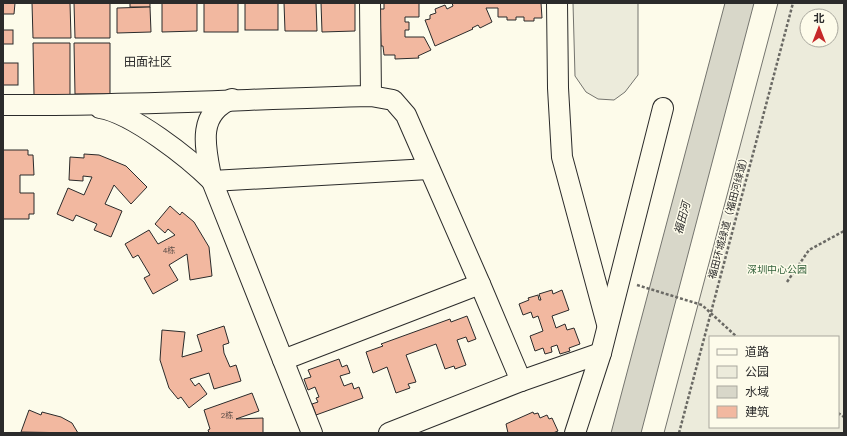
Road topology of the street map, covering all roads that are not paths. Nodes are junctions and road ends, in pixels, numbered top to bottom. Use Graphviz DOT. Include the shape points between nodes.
graph roads {
  1 [pos="370,3"];
  2 [pos="557,3"];
  3 [pos="371,96"];
  4 [pos="232,99"];
  5 [pos="179,101"];
  6 [pos="3,105"];
  7 [pos="84,106"];
  8 [pos="663,108"];
  9 [pos="207,127"];
  10 [pos="166,144"];
  11 [pos="430,169"];
  12 [pos="212,181"];
  13 [pos="480,284"];
  14 [pos="608,326"];
  15 [pos="601,353"];
  16 [pos="283,360"];
  17 [pos="521,381"];
  18 [pos="312,433"];
  19 [pos="389,433"];
  20 [pos="575,433"];
  1 -- 3 [label="street"];
  2 -- 14 [label="street" via="562,157"];
  3 -- 4 [label="street"];
  3 -- 11 [label="street" via="393,100 406,115"];
  4 -- 5 [label="street"];
  4 -- 9 [label="street" via="214,110"];
  5 -- 7 [label="street"];
  5 -- 9 [label="street" via="186,101 199,107 204,113"];
  5 -- 10 [label="street" via="165,108 160,115 158,130"];
  6 -- 7 [label="street"];
  7 -- 10 [label="street" via="120,115"];
  8 -- 14 [label="street"];
  9 -- 10 [label="street" via="201,141 188,149 180,150"];
  9 -- 12 [label="street" via="207,152"];
  10 -- 12 [label="street"];
  11 -- 12 [label="street"];
  11 -- 13 [label="street"];
  12 -- 16 [label="street"];
  13 -- 16 [label="street"];
  13 -- 17 [label="street"];
  14 -- 15 [label="street"];
  15 -- 17 [label="street"];
  15 -- 20 [label="street"];
  16 -- 18 [label="street"];
  17 -- 19 [label="street"];
}
